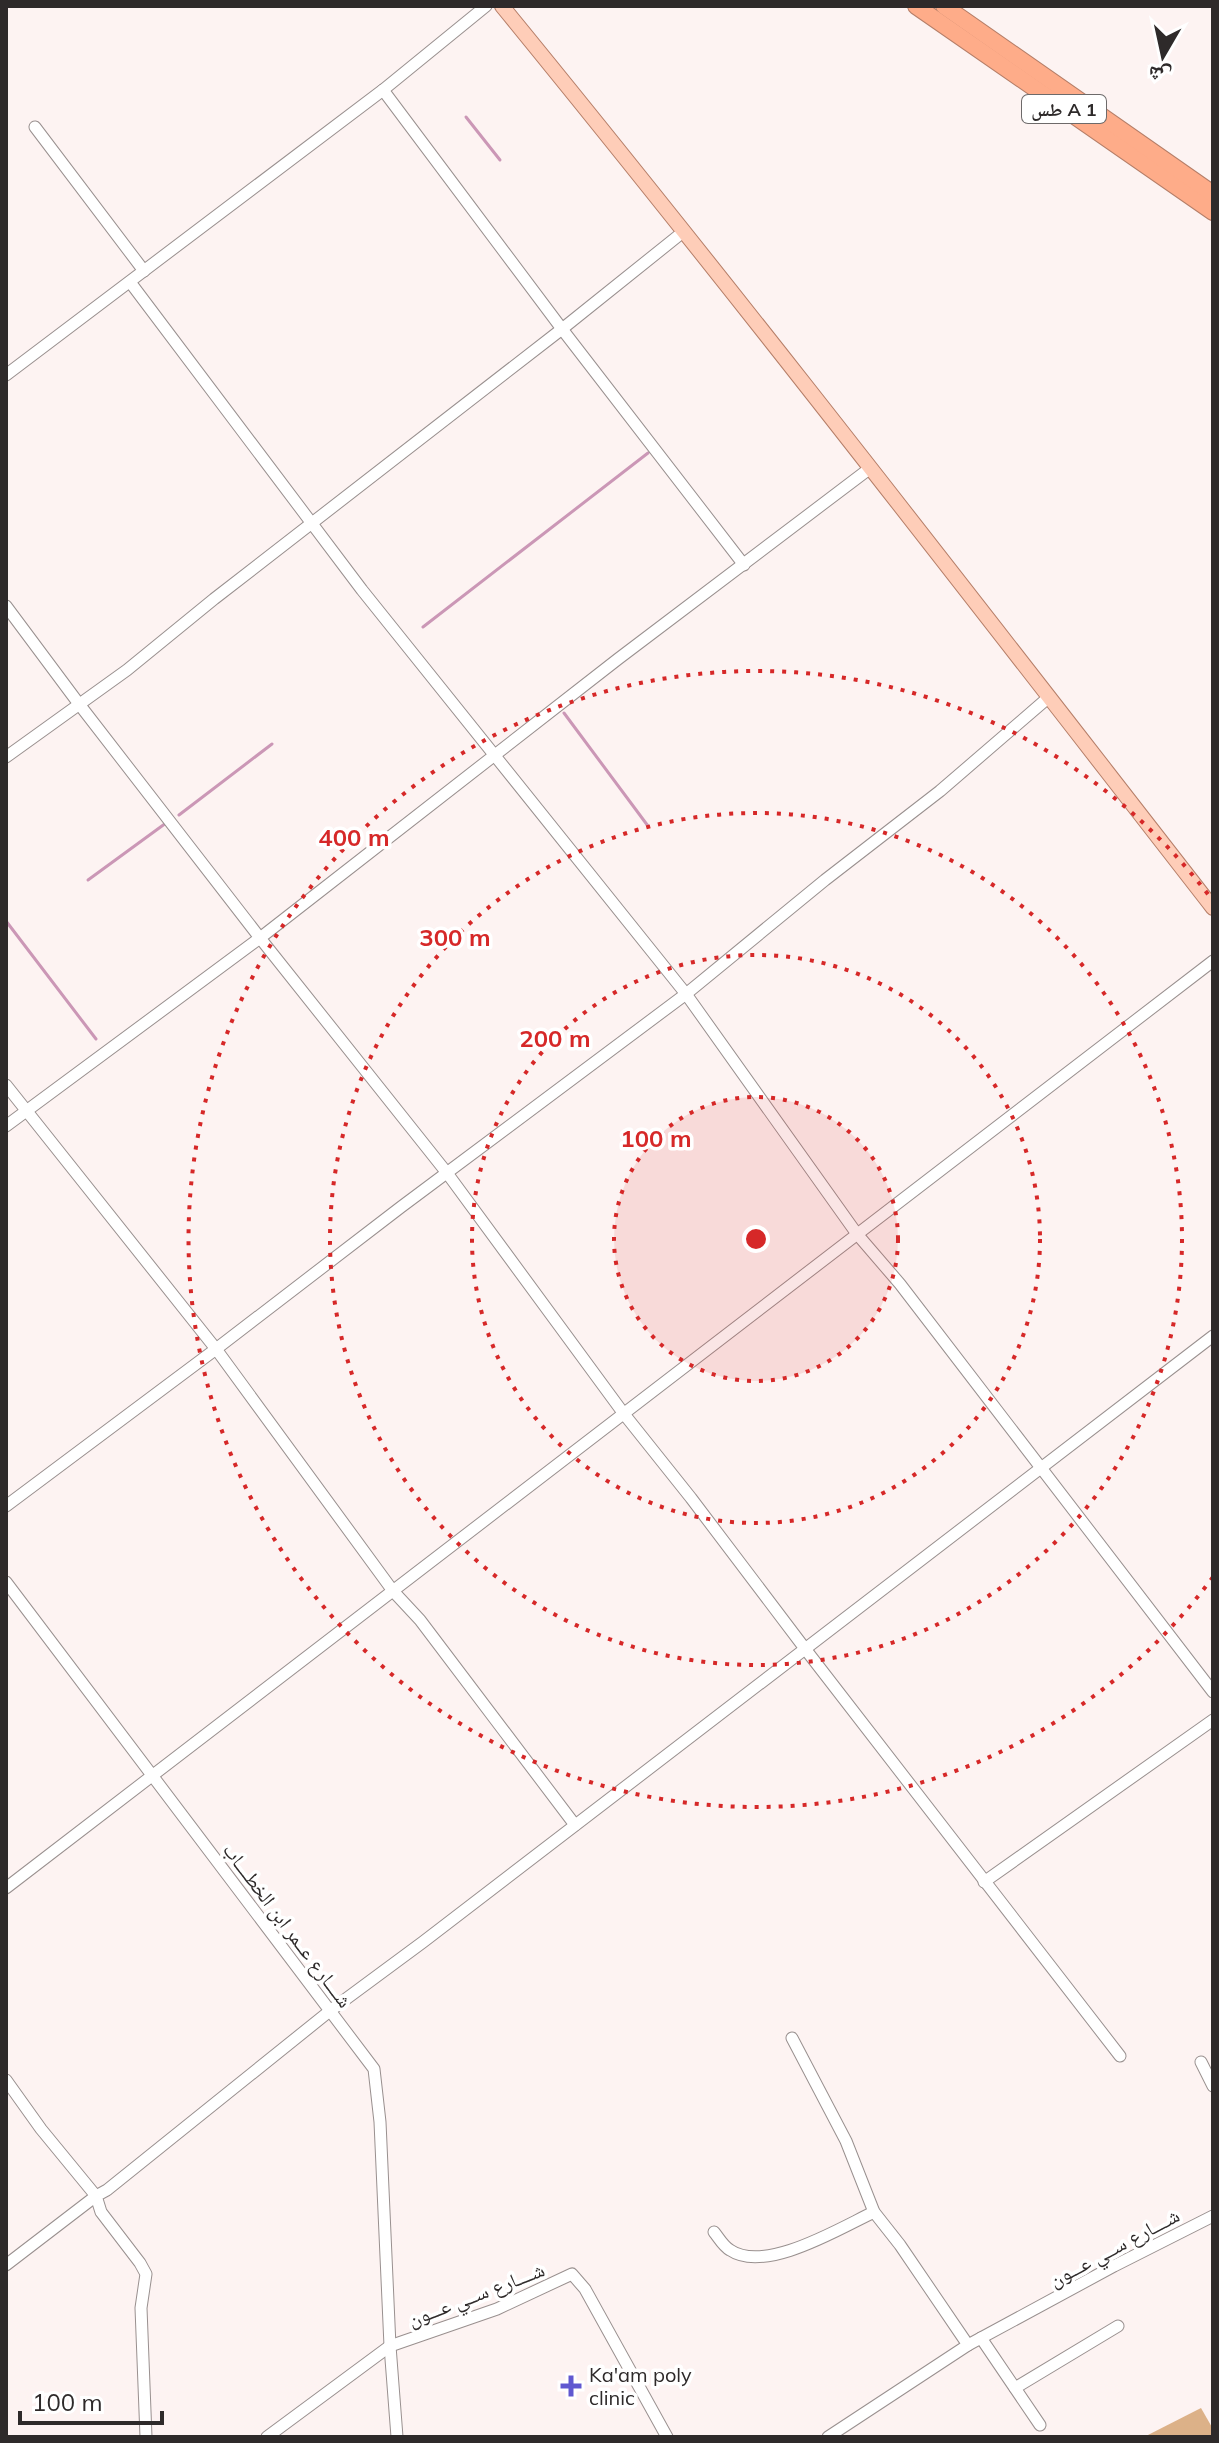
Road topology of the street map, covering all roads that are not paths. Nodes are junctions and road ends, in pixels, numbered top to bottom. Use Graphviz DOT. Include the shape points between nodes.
graph roads {
  1 [pos="486,6"];
  2 [pos="502,6"];
  3 [pos="916,6"];
  4 [pos="944,6"];
  5 [pos="383,90"];
  6 [pos="35,127"];
  7 [pos="1213,194"];
  8 [pos="1213,212"];
  9 [pos="683,232"];
  10 [pos="144,271"];
  11 [pos="130,282"];
  12 [pos="562,329"];
  13 [pos="6,375"];
  14 [pos="869,469"];
  15 [pos="313,523"];
  16 [pos="744,565"];
  17 [pos="6,606"];
  18 [pos="1049,697"];
  19 [pos="79,704"];
  20 [pos="495,755"];
  21 [pos="6,757"];
  22 [pos="1213,908"];
  23 [pos="260,938"];
  24 [pos="1213,961"];
  25 [pos="686,994"];
  26 [pos="6,1085"];
  27 [pos="27,1110"];
  28 [pos="6,1126"];
  29 [pos="447,1173"];
  30 [pos="857,1234"];
  31 [pos="1213,1336"];
  32 [pos="216,1349"];
  33 [pos="624,1414"];
  34 [pos="1042,1467"];
  35 [pos="6,1506"];
  36 [pos="6,1582"];
  37 [pos="393,1591"];
  38 [pos="806,1650"];
  39 [pos="1213,1692"];
  40 [pos="1213,1720"];
  41 [pos="152,1776"];
  42 [pos="575,1825"];
  43 [pos="984,1882"];
  44 [pos="6,1888"];
  45 [pos="331,2010"];
  46 [pos="792,2038"];
  47 [pos="1120,2056"];
  48 [pos="1201,2062"];
  49 [pos="6,2080"];
  50 [pos="1213,2086"];
  51 [pos="96,2196"];
  52 [pos="874,2212"];
  53 [pos="1213,2216"];
  54 [pos="714,2232"];
  55 [pos="6,2265"];
  56 [pos="1118,2326"];
  57 [pos="981,2338"];
  58 [pos="968,2345"];
  59 [pos="390,2346"];
  60 [pos="1015,2388"];
  61 [pos="1040,2425"];
  62 [pos="146,2437"];
  63 [pos="267,2437"];
  64 [pos="397,2437"];
  65 [pos="667,2437"];
  66 [pos="828,2437"];
  1 -- 5 [label="street"];
  2 -- 9 [label="main road"];
  3 -- 8 [label="highway, طس A 1"];
  4 -- 7 [label="highway, طس A 1"];
  5 -- 10 [label="street"];
  5 -- 12 [label="street"];
  6 -- 10 [label="street"];
  9 -- 12 [label="street"];
  9 -- 14 [label="main road"];
  10 -- 11 [label="street"];
  11 -- 13 [label="street"];
  11 -- 15 [label="street"];
  12 -- 15 [label="street"];
  12 -- 16 [label="street"];
  14 -- 16 [label="street"];
  14 -- 18 [label="main road"];
  15 -- 19 [label="street"];
  15 -- 20 [label="street"];
  16 -- 20 [label="street"];
  17 -- 19 [label="street"];
  18 -- 22 [label="main road"];
  18 -- 25 [label="street"];
  19 -- 21 [label="street"];
  19 -- 23 [label="street"];
  20 -- 23 [label="street"];
  20 -- 25 [label="street"];
  23 -- 27 [label="street"];
  23 -- 29 [label="street"];
  24 -- 30 [label="street"];
  25 -- 29 [label="street"];
  25 -- 30 [label="street"];
  26 -- 27 [label="street"];
  27 -- 28 [label="street"];
  27 -- 32 [label="street"];
  29 -- 32 [label="street"];
  29 -- 33 [label="street"];
  30 -- 33 [label="street"];
  30 -- 34 [label="street"];
  31 -- 34 [label="street"];
  32 -- 35 [label="street"];
  32 -- 37 [label="street"];
  33 -- 37 [label="street"];
  33 -- 38 [label="street"];
  34 -- 38 [label="street"];
  34 -- 39 [label="street"];
  36 -- 41 [label="street, شــــارع عــمر ابن الخطــــاب"];
  37 -- 41 [label="street"];
  37 -- 42 [label="street"];
  38 -- 42 [label="street"];
  38 -- 43 [label="street"];
  40 -- 43 [label="street"];
  41 -- 44 [label="street"];
  41 -- 45 [label="street, شــــارع عــمر ابن الخطــــاب"];
  42 -- 45 [label="street"];
  43 -- 47 [label="street"];
  45 -- 51 [label="street"];
  45 -- 59 [label="street, شــــارع عــمر ابن الخطــــاب" via="377,2080"];
  46 -- 52 [label="street" via="846,2141"];
  48 -- 50 [label="street"];
  49 -- 51 [label="street"];
  51 -- 55 [label="street"];
  51 -- 62 [label="street" via="101,2212 146,2274 141,2308"];
  52 -- 54 [label="street" via="771,2257 734,2253"];
  52 -- 58 [label="street"];
  53 -- 57 [label="street, شــــارع ســي عـــون"];
  56 -- 60 [label="street"];
  57 -- 58 [label="street, شــــارع ســي عـــون"];
  57 -- 60 [label="street"];
  58 -- 66 [label="street, شــــارع ســي عـــون"];
  59 -- 63 [label="street"];
  59 -- 64 [label="street, شــــارع ســي عـــون"];
  59 -- 65 [label="street, شــــارع ســي عـــون" via="497,2309 572,2274"];
  60 -- 61 [label="street"];
}
